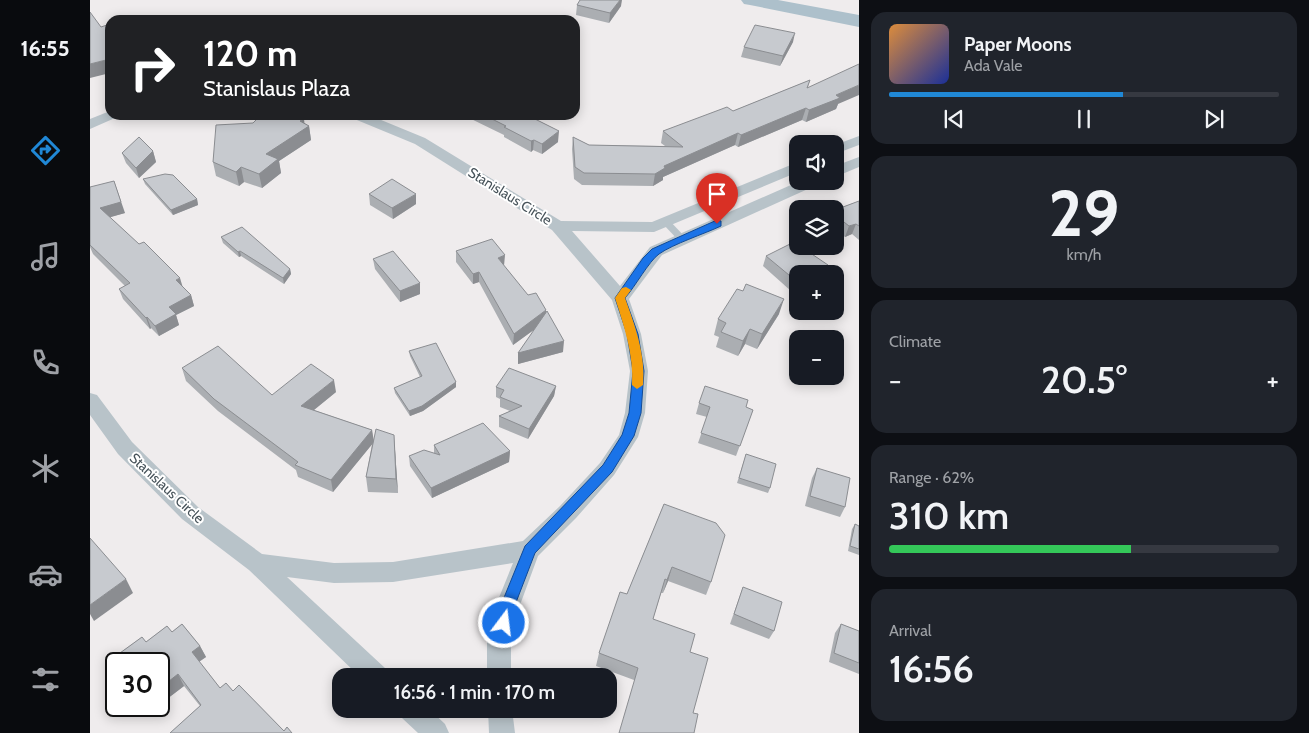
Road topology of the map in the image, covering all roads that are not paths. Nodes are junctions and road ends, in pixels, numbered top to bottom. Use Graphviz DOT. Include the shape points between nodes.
graph roads {
  1 [pos="750,0"];
  2 [pos="859,21"];
  3 [pos="105,118"];
  4 [pos="369,120"];
  5 [pos="90,125"];
  6 [pos="859,140"];
  7 [pos="844,146"];
  8 [pos="859,162"];
  9 [pos="844,168"];
  10 [pos="789,170"];
  11 [pos="794,190"];
  12 [pos="666,222"];
  13 [pos="558,226"];
  14 [pos="682,239"];
  15 [pos="620,298"];
  16 [pos="90,400"];
  17 [pos="529,550"];
  18 [pos="257,563"];
  19 [pos="368,668"];
  20 [pos="499,668"];
  21 [pos="420,718"];
  22 [pos="501,718"];
  23 [pos="436,733"];
  24 [pos="502,733"];
  1 -- 2 [label="main road"];
  3 -- 5 [label="street"];
  4 -- 13 [label="street, Stanislaus Circle" via="420,141"];
  6 -- 7 [label="street"];
  8 -- 9 [label="street"];
  10 -- 12 [label="street"];
  11 -- 14 [label="street"];
  12 -- 13 [label="street" via="654,227"];
  12 -- 14 [label="lane"];
  13 -- 15 [label="street, Stanislaus Circle"];
  14 -- 15 [label="street" via="647,260"];
  15 -- 17 [label="street, Stanislaus Circle" via="632,334 639,371 635,413 628,436 607,469"];
  16 -- 18 [label="street, Stanislaus Circle" via="125,448 190,513"];
  17 -- 18 [label="street, Stanislaus Circle" via="392,572 334,573"];
  17 -- 20 [label="street, Stanislaus Circle" via="508,605 500,641"];
  18 -- 19 [label="street, Stanislaus Circle"];
  21 -- 23 [label="street"];
  22 -- 24 [label="street"];
}
